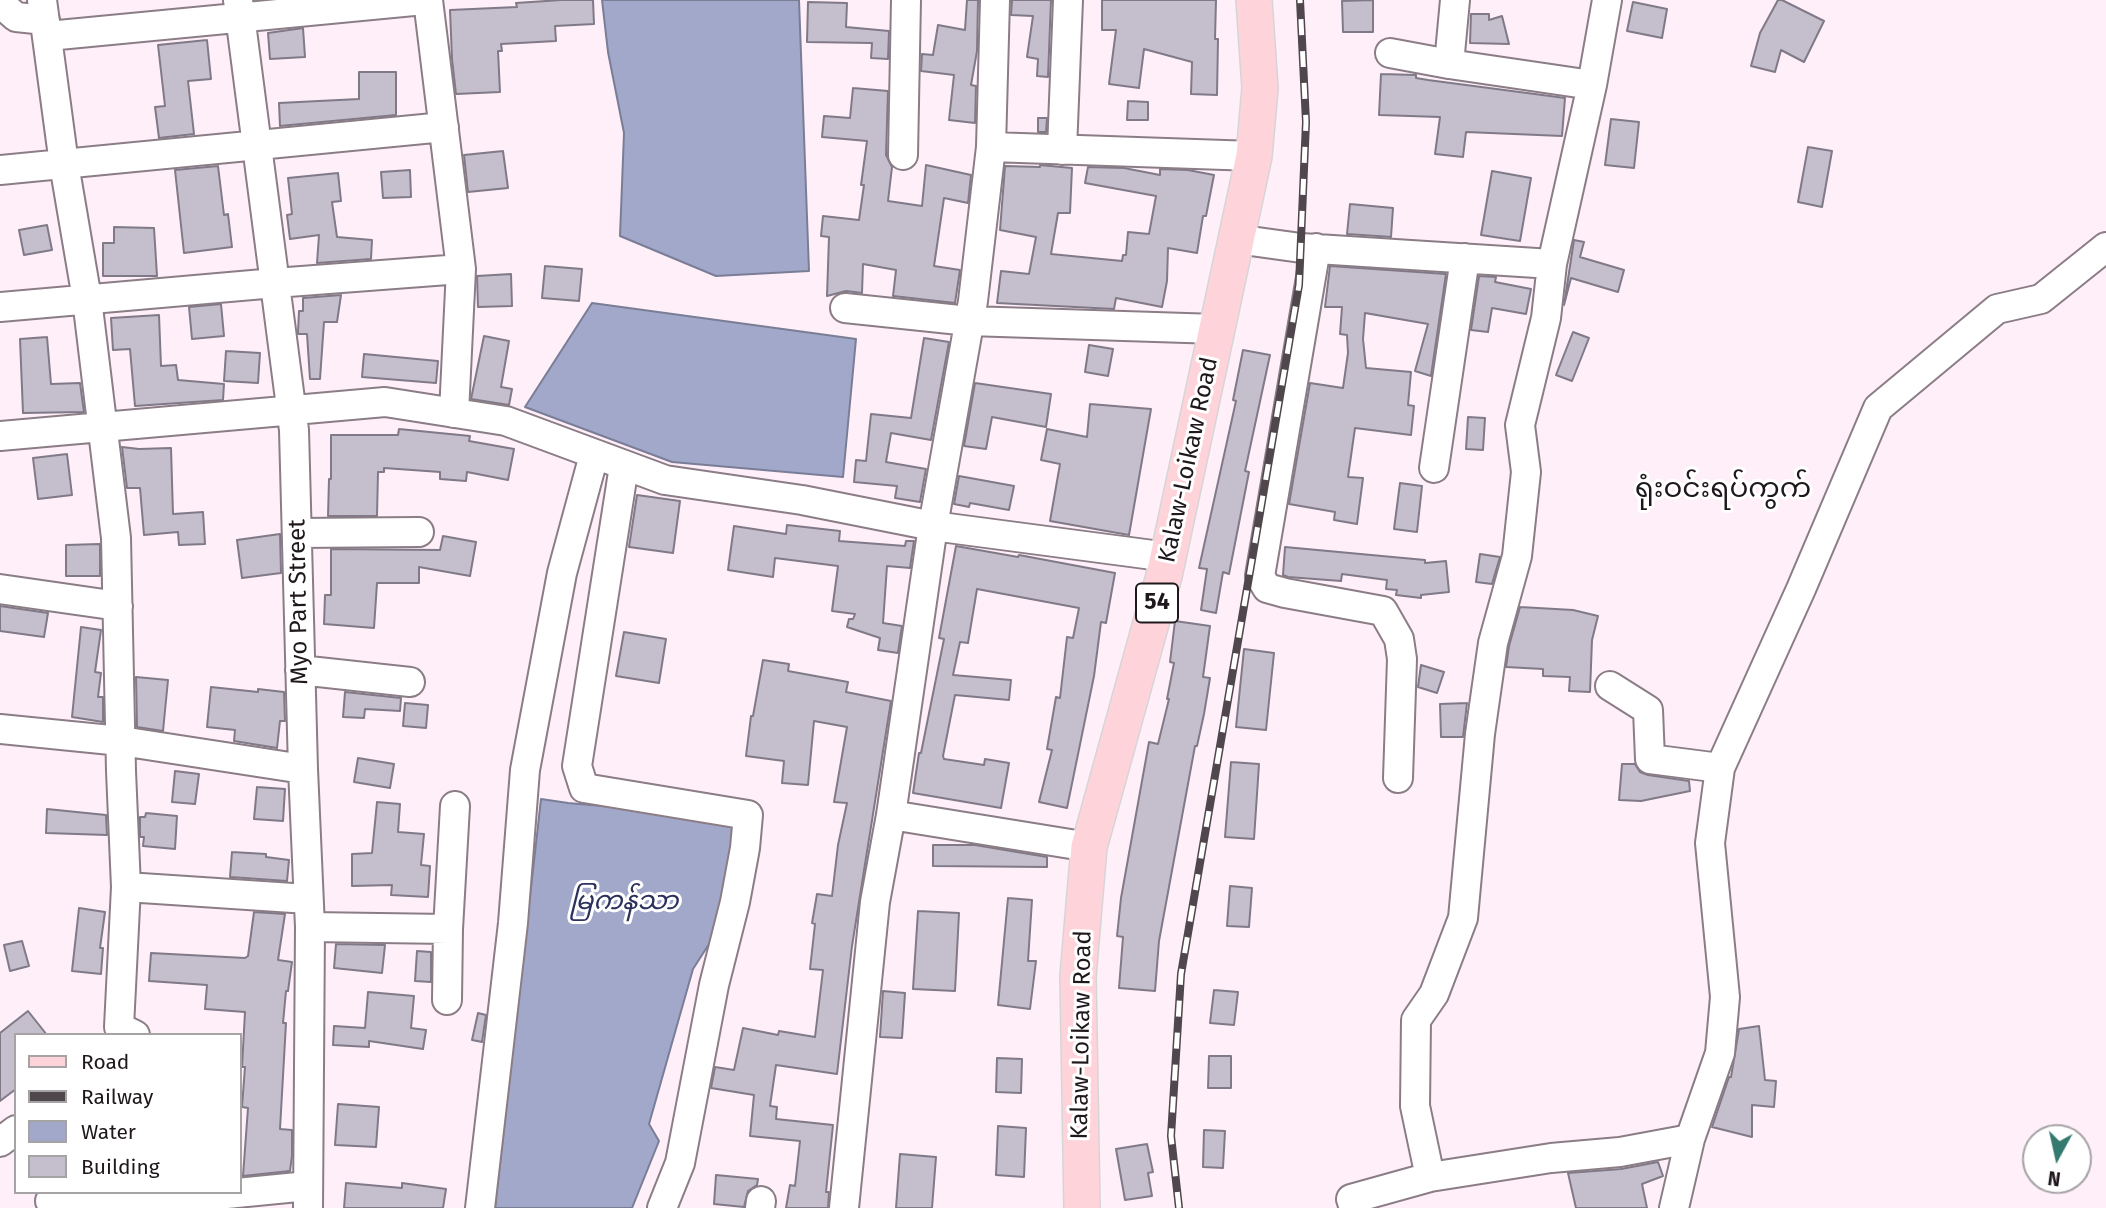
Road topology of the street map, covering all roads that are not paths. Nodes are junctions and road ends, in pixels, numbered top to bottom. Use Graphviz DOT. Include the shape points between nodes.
graph roads {
  1 [pos="426,0"];
  2 [pos="906,0"];
  3 [pos="995,0"];
  4 [pos="1068,0"];
  5 [pos="1254,0"];
  6 [pos="1455,0"];
  7 [pos="1607,0"];
  8 [pos="0,3"];
  9 [pos="239,9"];
  10 [pos="45,18"];
  11 [pos="1390,53"];
  12 [pos="1449,64"];
  13 [pos="1592,85"];
  14 [pos="444,127"];
  15 [pos="257,145"];
  16 [pos="991,147"];
  17 [pos="1062,150"];
  18 [pos="903,155"];
  19 [pos="1254,156"];
  20 [pos="64,164"];
  21 [pos="0,170"];
  22 [pos="1236,239"];
  23 [pos="2106,247"];
  24 [pos="1316,248"];
  25 [pos="1465,258"];
  26 [pos="1552,264"];
  27 [pos="461,269"];
  28 [pos="275,283"];
  29 [pos="87,299"];
  30 [pos="0,307"];
  31 [pos="845,308"];
  32 [pos="969,321"];
  33 [pos="1217,329"];
  34 [pos="292,410"];
  35 [pos="454,412"];
  36 [pos="104,427"];
  37 [pos="0,436"];
  38 [pos="594,455"];
  39 [pos="625,466"];
  40 [pos="1434,467"];
  41 [pos="933,526"];
  42 [pos="419,532"];
  43 [pos="297,533"];
  44 [pos="1168,557"];
  45 [pos="0,589"];
  46 [pos="118,606"];
  47 [pos="300,670"];
  48 [pos="410,682"];
  49 [pos="1610,686"];
  50 [pos="0,729"];
  51 [pos="121,741"];
  52 [pos="1720,768"];
  53 [pos="303,769"];
  54 [pos="1398,778"];
  55 [pos="455,806"];
  56 [pos="891,815"];
  57 [pos="1089,847"];
  58 [pos="126,887"];
  59 [pos="308,899"];
  60 [pos="310,927"];
  61 [pos="447,929"];
  62 [pos="447,1000"];
  63 [pos="131,1033"];
  64 [pos="1690,1139"];
  65 [pos="1430,1177"];
  66 [pos="308,1197"];
  67 [pos="165,1200"];
  68 [pos="50,1201"];
  69 [pos="480,1208"];
  70 [pos="662,1208"];
  71 [pos="844,1208"];
  72 [pos="1082,1208"];
  73 [pos="1354,1208"];
  74 [pos="1674,1208"];
  1 -- 9 [label="street"];
  1 -- 14 [label="street"];
  2 -- 18 [label="street"];
  3 -- 16 [label="street"];
  4 -- 17 [label="street"];
  5 -- 19 [label="main road, Kalaw-Loikaw Road / 54" via="1260,88"];
  6 -- 12 [label="street"];
  7 -- 13 [label="street"];
  8 -- 10 [label="street" via="16,17"];
  9 -- 10 [label="street"];
  9 -- 15 [label="street, Myo Part Street"];
  10 -- 20 [label="street"];
  11 -- 12 [label="street"];
  12 -- 13 [label="street"];
  13 -- 26 [label="street"];
  14 -- 15 [label="street"];
  14 -- 27 [label="street"];
  15 -- 20 [label="street"];
  15 -- 28 [label="street, Myo Part Street"];
  16 -- 17 [label="street"];
  16 -- 32 [label="street"];
  17 -- 19 [label="street"];
  19 -- 22 [label="main road, Kalaw-Loikaw Road / 54"];
  20 -- 21 [label="street"];
  20 -- 29 [label="street"];
  22 -- 24 [label="street"];
  22 -- 33 [label="main road, Kalaw-Loikaw Road / 54"];
  23 -- 52 [label="street" via="2041,299 1997,309 1878,408"];
  24 -- 25 [label="street"];
  24 -- 54 [label="street" via="1260,576 1267,588 1383,611 1399,639 1402,659"];
  25 -- 26 [label="street"];
  25 -- 40 [label="street"];
  26 -- 65 [label="street" via="1546,318 1520,425 1526,472 1517,556 1493,643 1463,918 1434,994 1416,1020 1415,1106"];
  27 -- 28 [label="street"];
  27 -- 35 [label="street"];
  28 -- 29 [label="street"];
  28 -- 34 [label="street, Myo Part Street"];
  29 -- 30 [label="street"];
  29 -- 36 [label="street"];
  31 -- 32 [label="street"];
  32 -- 33 [label="street"];
  32 -- 41 [label="street"];
  33 -- 44 [label="main road, Kalaw-Loikaw Road / 54"];
  34 -- 35 [label="street" via="385,402"];
  34 -- 36 [label="street"];
  34 -- 43 [label="street, Myo Part Street"];
  35 -- 38 [label="street" via="506,421"];
  36 -- 37 [label="street"];
  36 -- 46 [label="street"];
  38 -- 39 [label="street"];
  38 -- 69 [label="street" via="562,573 525,770 513,923"];
  39 -- 41 [label="street" via="665,480"];
  39 -- 70 [label="street" via="577,766 584,788 748,815 735,902 680,1163"];
  41 -- 44 [label="street"];
  41 -- 56 [label="street"];
  42 -- 43 [label="street"];
  43 -- 47 [label="street, Myo Part Street"];
  44 -- 57 [label="main road, Kalaw-Loikaw Road / 54"];
  45 -- 46 [label="street"];
  46 -- 51 [label="street"];
  47 -- 48 [label="street"];
  47 -- 53 [label="street, Myo Part Street"];
  49 -- 52 [label="street" via="1648,710 1650,759"];
  50 -- 51 [label="street"];
  51 -- 53 [label="street"];
  51 -- 58 [label="street"];
  52 -- 64 [label="street" via="1710,843 1726,997 1720,1053"];
  53 -- 59 [label="street, Myo Part Street"];
  55 -- 61 [label="street"];
  56 -- 57 [label="street"];
  56 -- 71 [label="street" via="875,902"];
  57 -- 72 [label="main road, Kalaw-Loikaw Road / 54" via="1078,976"];
  58 -- 59 [label="street"];
  58 -- 63 [label="street" via="119,1027"];
  59 -- 60 [label="street, Myo Part Street"];
  60 -- 61 [label="street"];
  60 -- 66 [label="street, Myo Part Street"];
  61 -- 62 [label="street"];
  64 -- 65 [label="street"];
  64 -- 74 [label="street"];
  65 -- 73 [label="street" via="1351,1199"];
  66 -- 67 [label="street"];
  67 -- 68 [label="street"];
}
